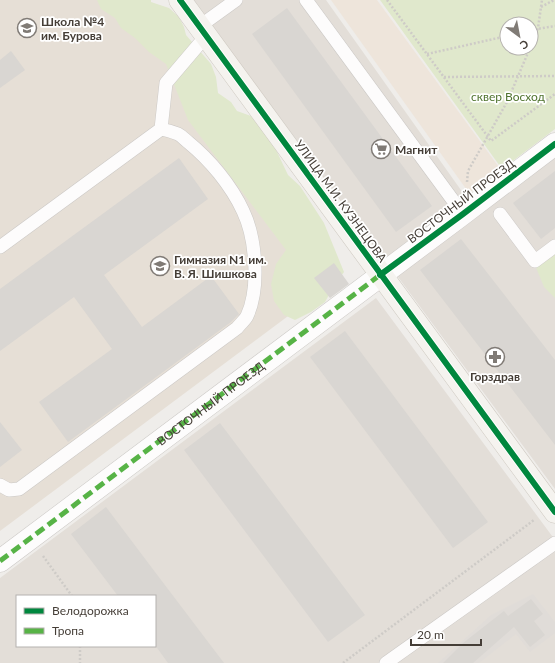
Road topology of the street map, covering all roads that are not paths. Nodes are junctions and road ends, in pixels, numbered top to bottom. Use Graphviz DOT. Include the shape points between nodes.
graph roads {
  1 [pos="180,0"];
  2 [pos="236,0"];
  3 [pos="306,0"];
  4 [pos="203,31"];
  5 [pos="161,128"];
  6 [pos="555,144"];
  7 [pos="463,214"];
  8 [pos="500,214"];
  9 [pos="555,246"];
  10 [pos="0,247"];
  11 [pos="380,275"];
  12 [pos="0,485"];
  13 [pos="553,510"];
  14 [pos="555,543"];
  15 [pos="0,561"];
  16 [pos="386,663"];
  1 -- 4 [label="street, УЛИЦА М.И. КУЗНЕЦОВА"];
  2 -- 4 [label="lane"];
  3 -- 7 [label="lane"];
  4 -- 5 [label="lane" via="166,83"];
  4 -- 11 [label="street, УЛИЦА М.И. КУЗНЕЦОВА"];
  5 -- 10 [label="lane"];
  5 -- 12 [label="lane" via="178,134 199,151 219,174 244,211 250,230 256,274 253,299 246,318 237,328 19,489 9,490"];
  6 -- 7 [label="street, ВОСТОЧНЫЙ ПРОЕЗД"];
  7 -- 11 [label="street, ВОСТОЧНЫЙ ПРОЕЗД"];
  8 -- 9 [label="lane" via="535,261"];
  11 -- 13 [label="street, УЛИЦА М.И. КУЗНЕЦОВА"];
  11 -- 15 [label="street, ВОСТОЧНЫЙ ПРОЕЗД"];
  14 -- 16 [label="lane"];
}
